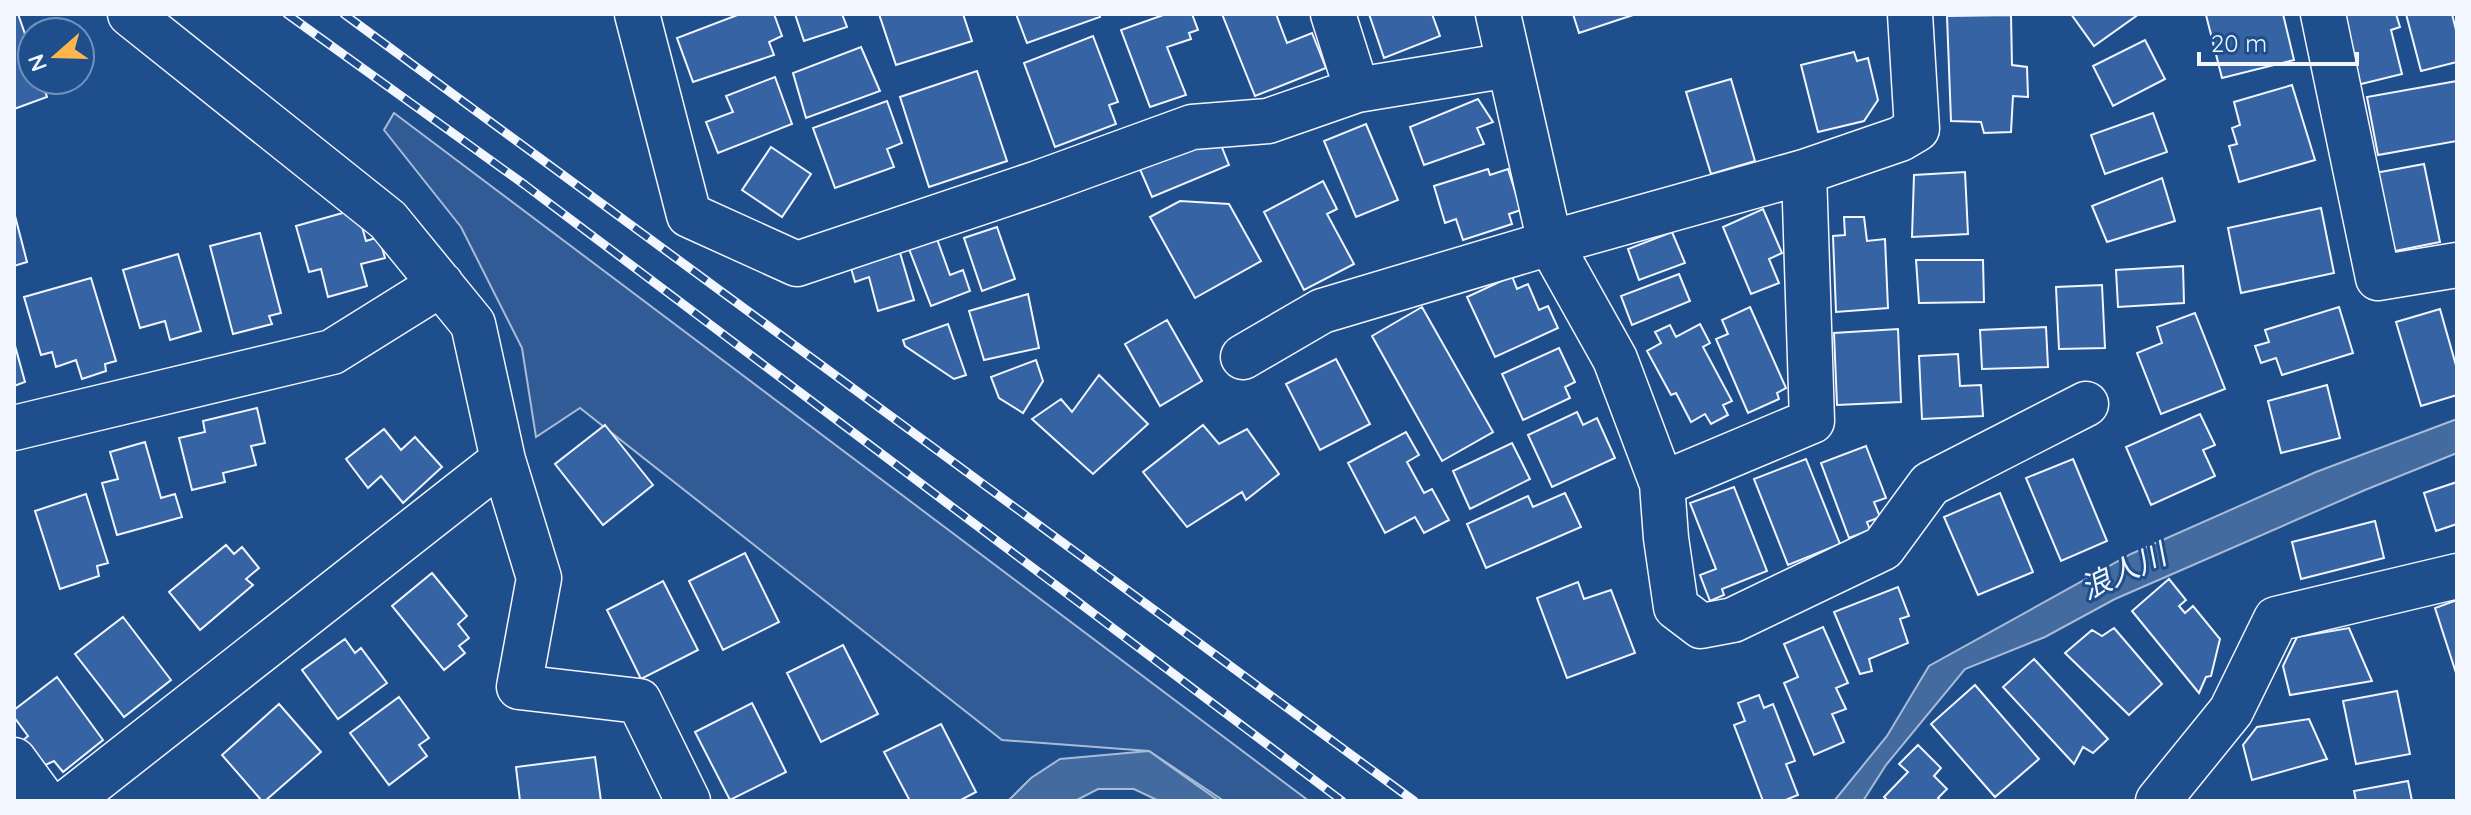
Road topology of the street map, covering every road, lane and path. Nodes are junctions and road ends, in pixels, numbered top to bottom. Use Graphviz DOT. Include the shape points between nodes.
graph roads {
  1 [pos="130,14"];
  2 [pos="637,14"];
  3 [pos="1333,14"];
  4 [pos="1498,14"];
  5 [pos="1910,14"];
  6 [pos="2323,14"];
  7 [pos="1509,65"];
  8 [pos="1357,90"];
  9 [pos="1804,172"];
  10 [pos="1550,243"];
  11 [pos="2457,265"];
  12 [pos="441,284"];
  13 [pos="1243,357"];
  14 [pos="2086,404"];
  15 [pos="14,428"];
  16 [pos="503,460"];
  17 [pos="1662,484"];
  18 [pos="2457,576"];
  19 [pos="14,760"];
  20 [pos="44,801"];
  21 [pos="69,801"];
  22 [pos="688,801"];
  23 [pos="2158,801"];
  1 -- 12 [label="street" via="388,220"];
  2 -- 8 [label="street" via="689,215 797,264 1192,127 1268,121"];
  3 -- 8 [label="street"];
  4 -- 7 [label="street"];
  5 -- 9 [label="street" via="1917,129"];
  6 -- 11 [label="street" via="2378,278"];
  7 -- 8 [label="street"];
  7 -- 10 [label="street"];
  9 -- 10 [label="street"];
  9 -- 17 [label="street" via="1812,421"];
  10 -- 13 [label="street" via="1322,311"];
  10 -- 17 [label="street" via="1615,359"];
  12 -- 15 [label="street" via="332,352"];
  12 -- 16 [label="street" via="473,324"];
  14 -- 17 [label="street" via="1930,484 1883,548 1733,620 1701,626 1676,607"];
  16 -- 21 [label="street"];
  16 -- 22 [label="street" via="539,578 519,687 639,701"];
  18 -- 23 [label="street" via="2276,619 2231,711"];
  19 -- 20 [label="street"];
}
